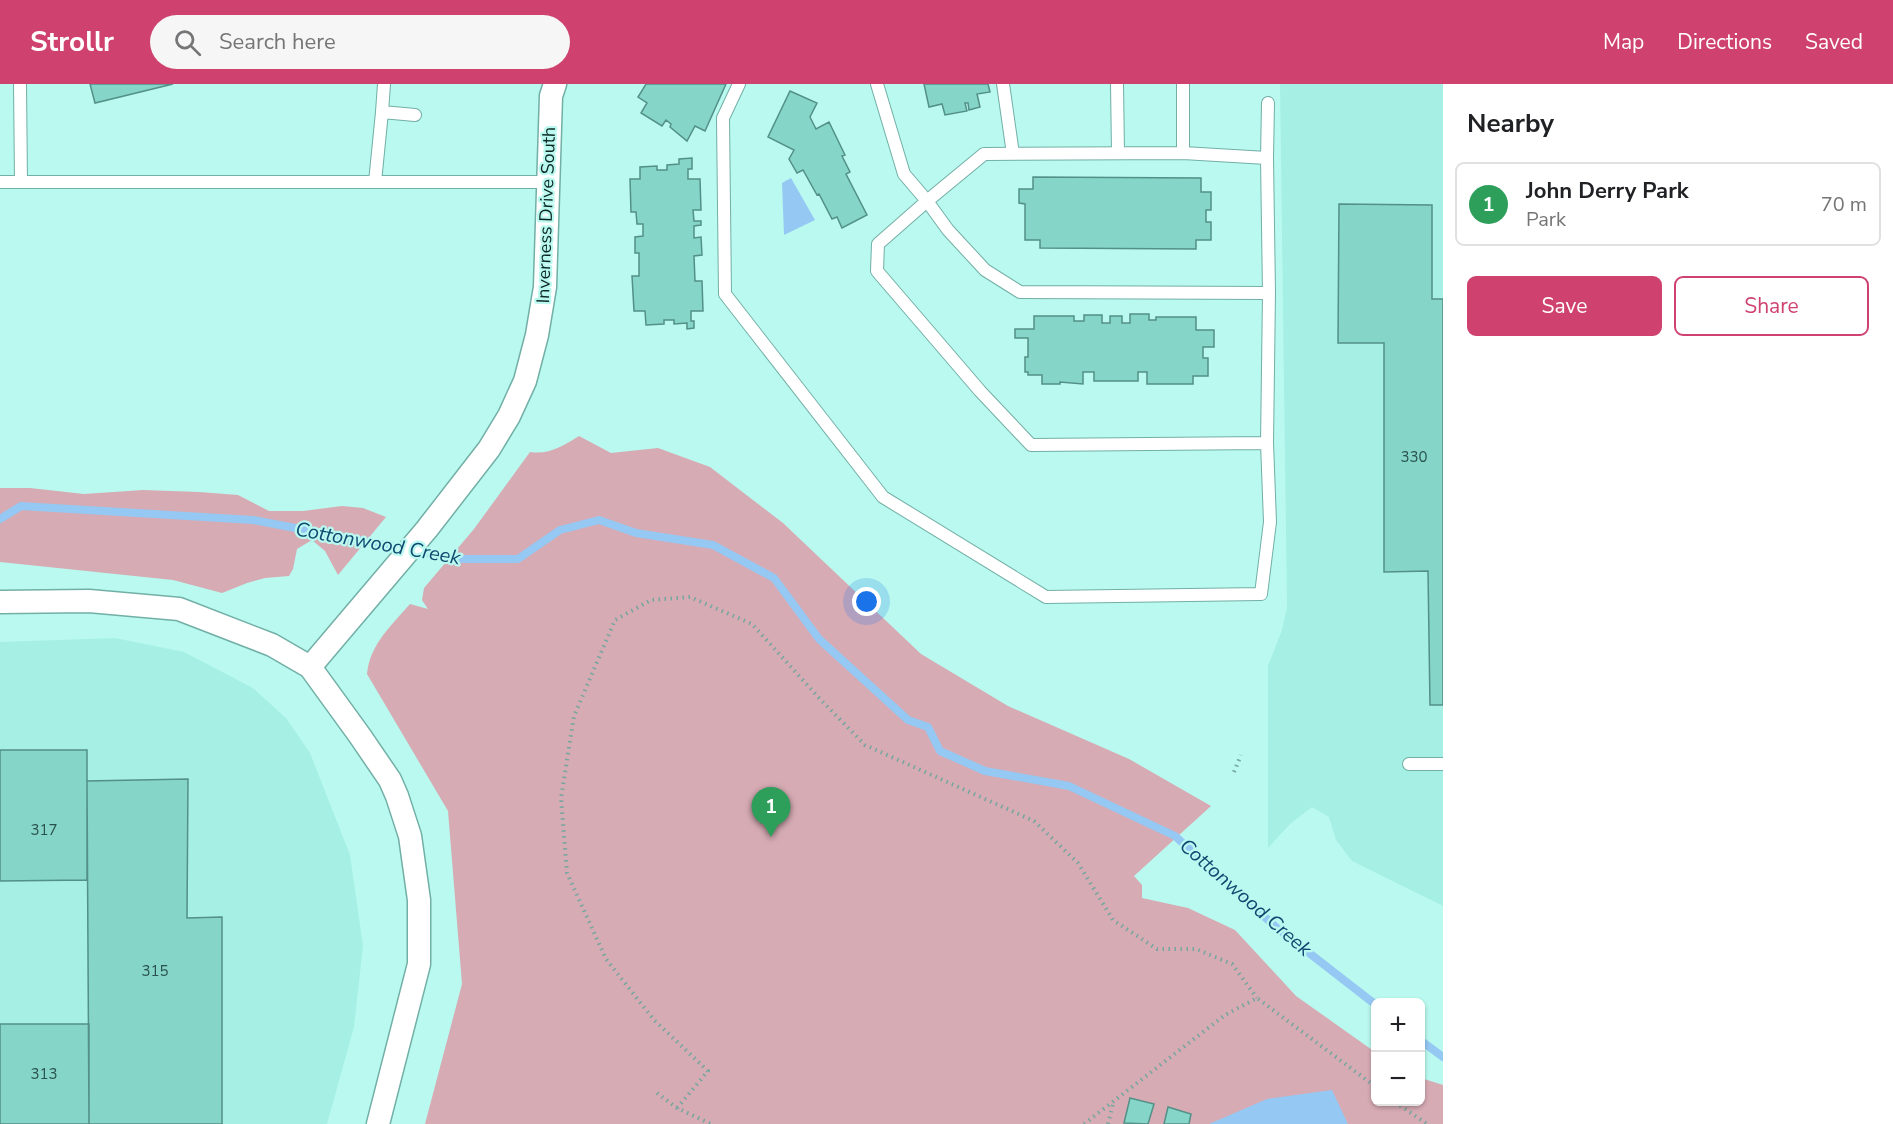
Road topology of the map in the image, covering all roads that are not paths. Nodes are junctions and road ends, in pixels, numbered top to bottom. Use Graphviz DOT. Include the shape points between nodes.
graph roads {
  1 [pos="20,84"];
  2 [pos="384,84"];
  3 [pos="555,84"];
  4 [pos="739,84"];
  5 [pos="877,84"];
  6 [pos="1003,84"];
  7 [pos="1117,84"];
  8 [pos="1183,84"];
  9 [pos="1268,103"];
  10 [pos="382,112"];
  11 [pos="415,115"];
  12 [pos="1118,153"];
  13 [pos="1183,153"];
  14 [pos="1012,154"];
  15 [pos="1267,158"];
  16 [pos="0,182"];
  17 [pos="21,182"];
  18 [pos="375,182"];
  19 [pos="548,182"];
  20 [pos="927,201"];
  21 [pos="1269,293"];
  22 [pos="1267,443"];
  23 [pos="0,602"];
  24 [pos="310,668"];
  25 [pos="1409,764"];
  26 [pos="1443,764"];
  27 [pos="378,1124"];
  1 -- 17 [label="lane"];
  2 -- 10 [label="lane"];
  3 -- 19 [label="street, Inverness Drive South" via="551,96"];
  4 -- 22 [label="lane" via="723,118 725,294 883,497 1046,597 1261,594 1270,522"];
  5 -- 20 [label="lane" via="904,174"];
  6 -- 14 [label="lane"];
  7 -- 12 [label="lane"];
  8 -- 13 [label="lane"];
  9 -- 15 [label="lane"];
  10 -- 11 [label="lane"];
  10 -- 18 [label="lane"];
  12 -- 13 [label="lane"];
  12 -- 14 [label="lane"];
  13 -- 15 [label="lane"];
  14 -- 20 [label="lane" via="984,154"];
  15 -- 21 [label="lane"];
  16 -- 17 [label="lane"];
  17 -- 18 [label="lane"];
  18 -- 19 [label="lane"];
  19 -- 24 [label="street, Inverness Drive South" via="545,288 534,351 509,416 495,441 427,529"];
  20 -- 21 [label="lane" via="985,270 1020,292"];
  20 -- 22 [label="lane" via="878,243 877,271 1031,445"];
  21 -- 22 [label="lane"];
  23 -- 24 [label="street" via="89,601 179,609 272,645"];
  24 -- 27 [label="street" via="390,780 410,836 417,877 419,964"];
  25 -- 26 [label="lane"];
}
